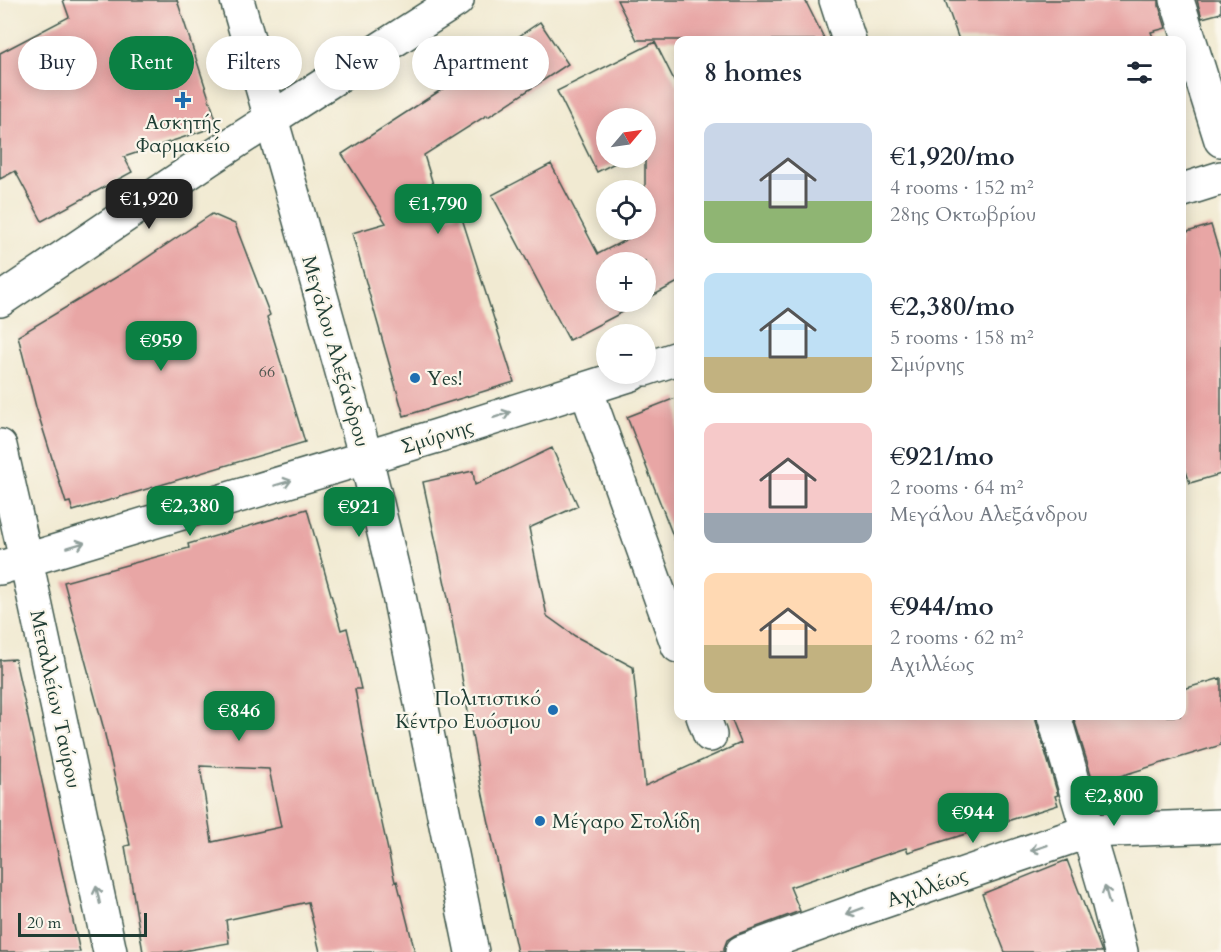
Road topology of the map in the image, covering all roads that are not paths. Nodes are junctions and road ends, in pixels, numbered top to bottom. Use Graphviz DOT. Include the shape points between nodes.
graph roads {
  1 [pos="237,0"];
  2 [pos="458,0"];
  3 [pos="836,0"];
  4 [pos="1177,0"];
  5 [pos="848,36"];
  6 [pos="271,118"];
  7 [pos="1221,140"];
  8 [pos="1221,178"];
  9 [pos="1186,189"];
  10 [pos="0,300"];
  11 [pos="674,359"];
  12 [pos="656,365"];
  13 [pos="601,384"];
  14 [pos="586,389"];
  15 [pos="0,446"];
  16 [pos="366,458"];
  17 [pos="13,564"];
  18 [pos="674,635"];
  19 [pos="1055,720"];
  20 [pos="1221,826"];
  21 [pos="1089,831"];
  22 [pos="111,952"];
  23 [pos="472,952"];
  24 [pos="742,952"];
  25 [pos="1121,952"];
  1 -- 6 [label="street, Μεγάλου Αλεξάνδρου"];
  2 -- 6 [label="street"];
  3 -- 5 [label="street"];
  4 -- 7 [label="street"];
  6 -- 10 [label="street"];
  6 -- 16 [label="street, Μεγάλου Αλεξάνδρου"];
  8 -- 9 [label="street"];
  11 -- 12 [label="street"];
  13 -- 14 [label="street, Σμύρνης"];
  16 -- 14 [label="street, Σμύρνης, one-way"];
  14 -- 18 [label="street"];
  15 -- 17 [label="street, Μεταλλείων Ταύρου"];
  17 -- 16 [label="street, Σμύρνης, one-way"];
  16 -- 23 [label="street, Μεγάλου Αλεξάνδρου" via="398,591"];
  22 -- 17 [label="street, Μεταλλείων Ταύρου, one-way"];
  19 -- 21 [label="street"];
  20 -- 21 [label="street, Αχιλλέως"];
  21 -- 24 [label="street, Αχιλλέως, one-way"];
  25 -- 21 [label="street, one-way"];
}
